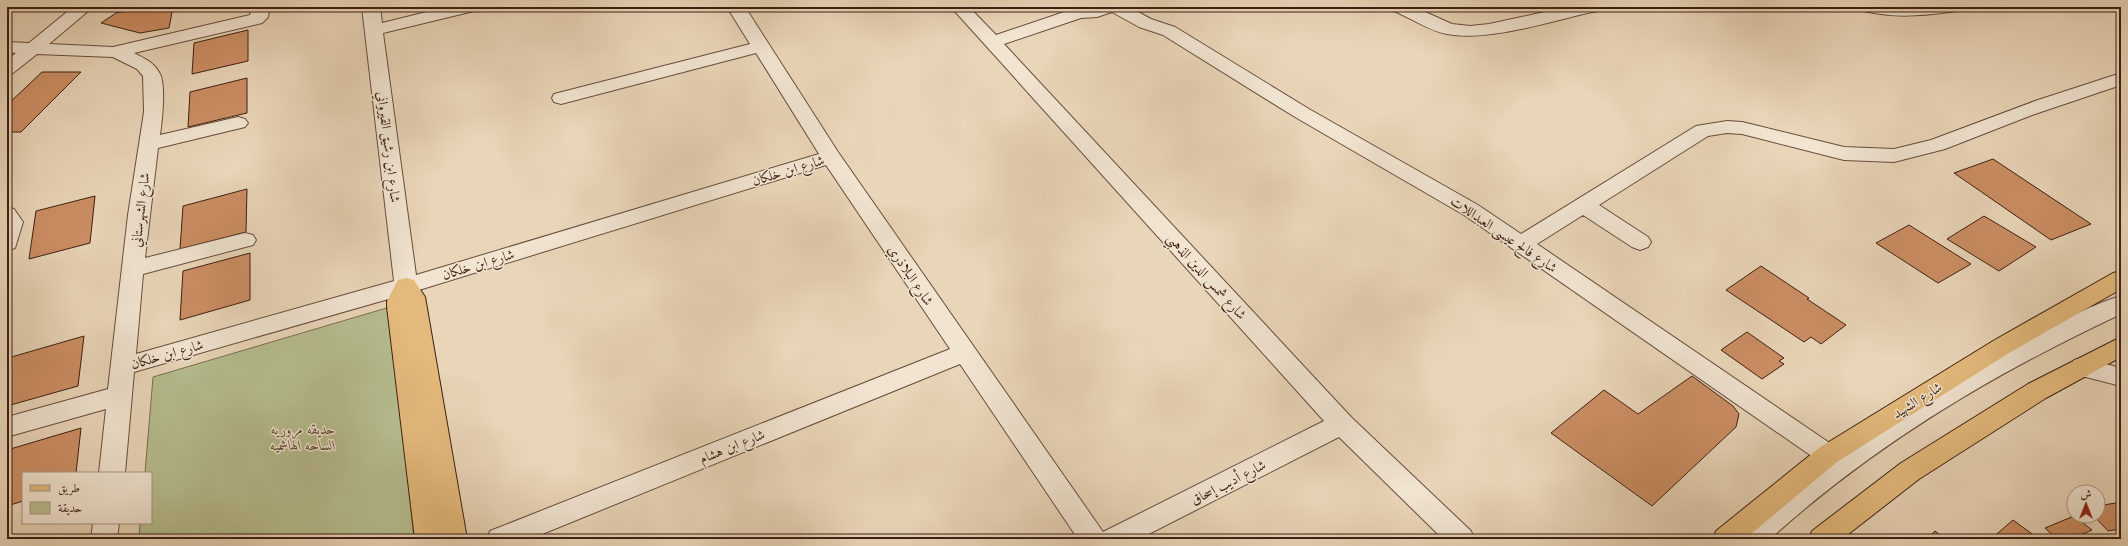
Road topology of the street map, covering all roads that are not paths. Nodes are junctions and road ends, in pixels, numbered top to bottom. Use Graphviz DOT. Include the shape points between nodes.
graph roads {
  1 [pos="84,7"];
  2 [pos="260,7"];
  3 [pos="371,7"];
  4 [pos="468,7"];
  5 [pos="736,7"];
  6 [pos="960,7"];
  7 [pos="1110,7"];
  8 [pos="1116,7"];
  9 [pos="1138,7"];
  10 [pos="1400,7"];
  11 [pos="1592,7"];
  12 [pos="1870,7"];
  13 [pos="1950,7"];
  14 [pos="1082,10"];
  15 [pos="374,30"];
  16 [pos="1169,32"];
  17 [pos="994,42"];
  18 [pos="762,46"];
  19 [pos="7,47"];
  20 [pos="31,48"];
  21 [pos="113,52"];
  22 [pos="7,69"];
  23 [pos="2121,79"];
  24 [pos="561,98"];
  25 [pos="238,123"];
  26 [pos="150,144"];
  27 [pos="831,157"];
  28 [pos="1584,204"];
  29 [pos="7,214"];
  30 [pos="245,240"];
  31 [pos="1640,242"];
  32 [pos="7,243"];
  33 [pos="1521,244"];
  34 [pos="133,269"];
  35 [pos="2121,279"];
  36 [pos="406,286"];
  37 [pos="2121,304"];
  38 [pos="2121,319"];
  39 [pos="2121,346"];
  40 [pos="964,353"];
  41 [pos="124,366"];
  42 [pos="2082,367"];
  43 [pos="2121,377"];
  44 [pos="121,395"];
  45 [pos="1342,424"];
  46 [pos="10,426"];
  47 [pos="1828,455"];
  48 [pos="112,472"];
  49 [pos="106,524"];
  50 [pos="104,539"];
  51 [pos="428,539"];
  52 [pos="454,539"];
  53 [pos="500,539"];
  54 [pos="1092,539"];
  55 [pos="1113,539"];
  56 [pos="1461,539"];
  57 [pos="1726,539"];
  58 [pos="1751,539"];
  59 [pos="1774,539"];
  60 [pos="1822,539"];
  1 -- 20 [label="street"];
  2 -- 21 [label="street" via="259,17 256,19"];
  3 -- 15 [label="street, شارع ابن رشيق القيرواني"];
  4 -- 15 [label="street"];
  5 -- 18 [label="street, شارع البلاذري"];
  6 -- 17 [label="street, شارع شمس الدين الذهبي"];
  7 -- 14 [label="street" via="1097,12"];
  8 -- 16 [label="street, شارع فالح عيسى العبداللات"];
  9 -- 16 [label="street, شارع فالح عيسى العبداللات" via="1155,18"];
  10 -- 11 [label="street" via="1448,29 1470,31"];
  12 -- 13 [label="street" via="1906,12"];
  14 -- 17 [label="street"];
  15 -- 36 [label="street, شارع ابن رشيق القيرواني"];
  16 -- 33 [label="street, شارع فالح عيسى العبداللات" via="1302,113 1471,210"];
  17 -- 45 [label="street, شارع شمس الدين الذهبي"];
  18 -- 24 [label="street"];
  18 -- 27 [label="street, شارع البلاذري"];
  19 -- 20 [label="street, شارع الشهرستاني"];
  20 -- 21 [label="street, شارع الشهرستاني"];
  20 -- 22 [label="street"];
  21 -- 26 [label="street, شارع الشهرستاني" via="143,64 152,75 154,112"];
  23 -- 28 [label="street" via="1994,122 1920,151 1900,155 1878,156 1829,151 1742,128 1702,130"];
  25 -- 26 [label="street"];
  26 -- 34 [label="street, شارع الشهرستاني" via="138,215"];
  27 -- 36 [label="street, شارع ابن خلكان"];
  27 -- 40 [label="street, شارع البلاذري"];
  28 -- 31 [label="street"];
  28 -- 33 [label="street"];
  29 -- 32 [label="street" via="12,222"];
  30 -- 34 [label="street"];
  33 -- 47 [label="street, شارع فالح عيسى العبداللات"];
  34 -- 41 [label="street, شارع الشهرستاني"];
  35 -- 47 [label="main road, شارع الشهيد" via="2001,347"];
  36 -- 41 [label="street, شارع ابن خلكان"];
  36 -- 51 [label="main road" via="398,301 398,307"];
  36 -- 52 [label="main road, شارع ابن رشيق القيرواني" via="414,297"];
  37 -- 58 [label="street" via="2042,341 1935,400 1820,481"];
  38 -- 59 [label="street" via="2021,364 1933,417 1846,479"];
  39 -- 42 [label="main road"];
  40 -- 53 [label="street, شارع ابن هشام"];
  40 -- 54 [label="street, شارع البلاذري"];
  41 -- 44 [label="street, شارع الشهرستاني"];
  42 -- 43 [label="street"];
  42 -- 60 [label="main road" via="1910,471"];
  44 -- 46 [label="street"];
  44 -- 48 [label="street, شارع الشهرستاني"];
  45 -- 55 [label="street, شارع أديب إسحاق"];
  45 -- 56 [label="street, شارع شمس الدين الذهبي"];
  47 -- 57 [label="main road, شارع الشهيد"];
  49 -- 50 [label="street"];
}
